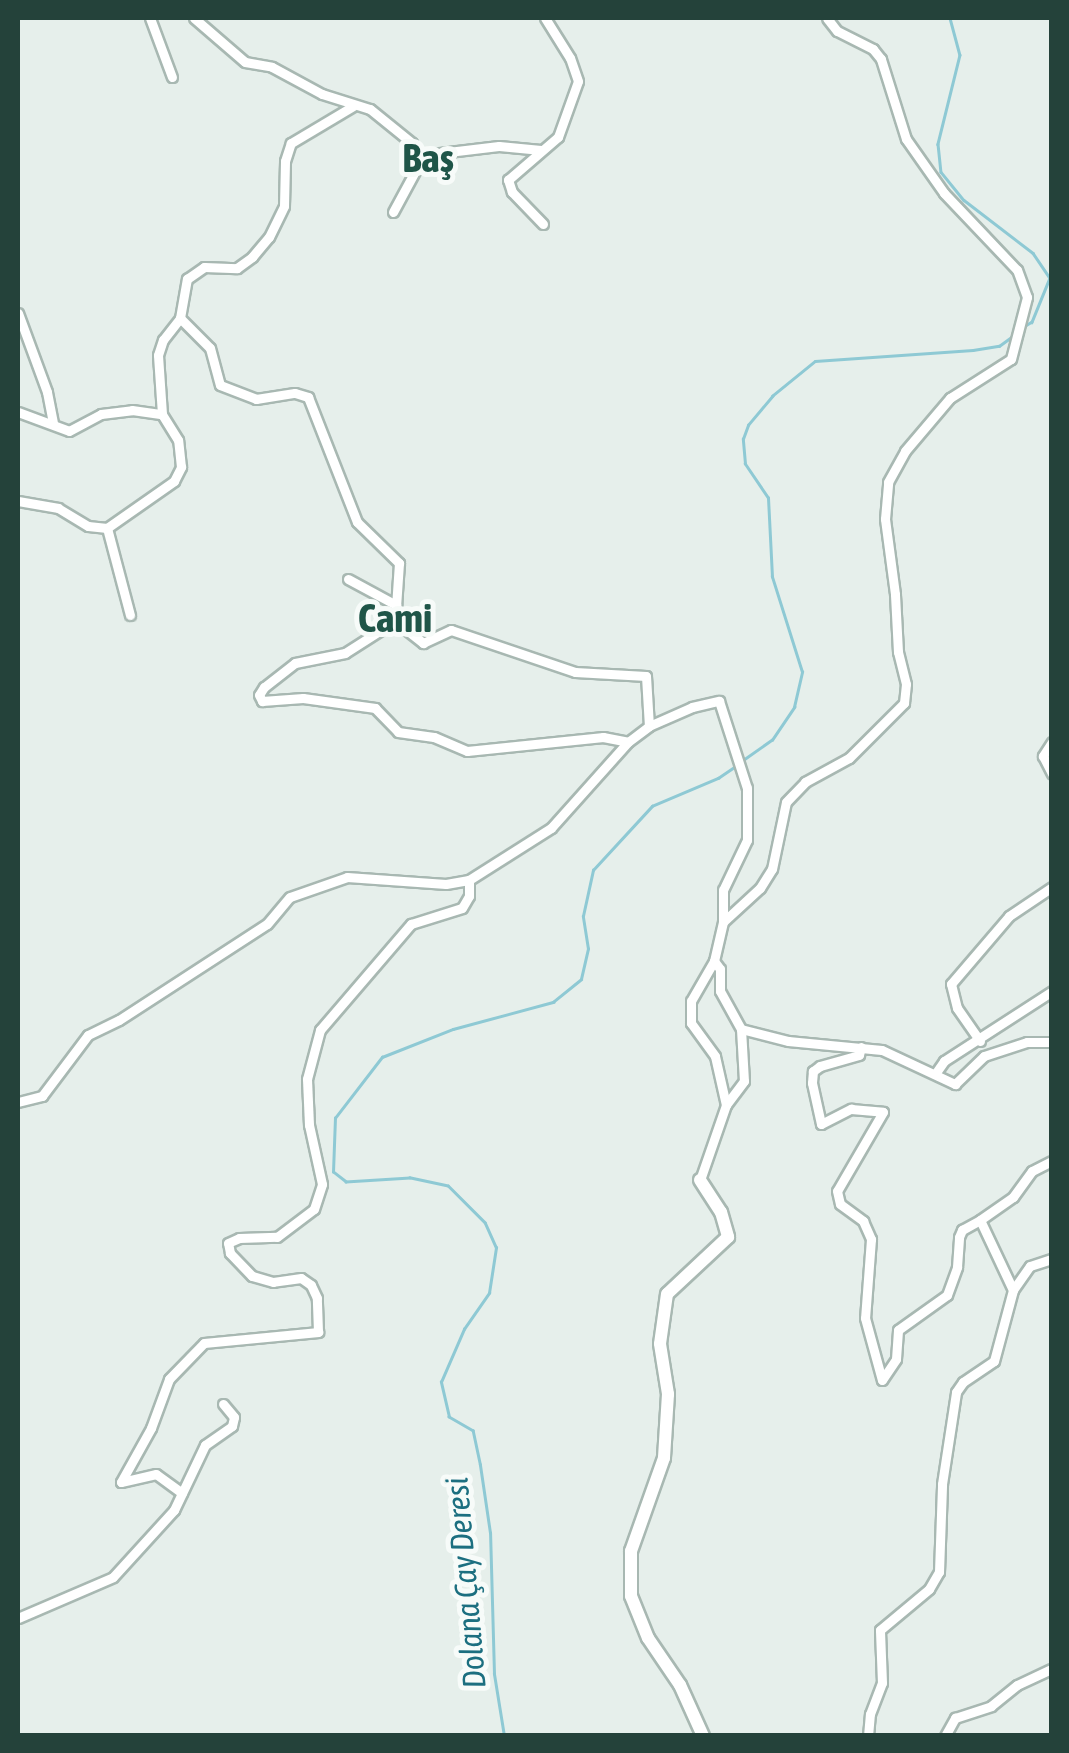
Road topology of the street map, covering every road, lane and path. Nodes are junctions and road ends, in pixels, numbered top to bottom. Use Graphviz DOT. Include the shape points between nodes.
graph roads {
  1 [pos="150,18"];
  2 [pos="194,18"];
  3 [pos="544,18"];
  4 [pos="828,18"];
  5 [pos="172,77"];
  6 [pos="353,106"];
  7 [pos="541,150"];
  8 [pos="420,162"];
  9 [pos="394,212"];
  10 [pos="544,224"];
  11 [pos="18,312"];
  12 [pos="180,318"];
  13 [pos="18,412"];
  14 [pos="162,414"];
  15 [pos="53,423"];
  16 [pos="18,501"];
  17 [pos="107,528"];
  18 [pos="348,578"];
  19 [pos="396,605"];
  20 [pos="130,615"];
  21 [pos="395,621"];
  22 [pos="649,726"];
  23 [pos="628,742"];
  24 [pos="1052,742"];
  25 [pos="1052,774"];
  26 [pos="469,880"];
  27 [pos="1052,887"];
  28 [pos="723,922"];
  29 [pos="714,961"];
  30 [pos="1052,991"];
  31 [pos="742,1029"];
  32 [pos="980,1041"];
  33 [pos="1052,1042"];
  34 [pos="861,1047"];
  35 [pos="935,1074"];
  36 [pos="18,1102"];
  37 [pos="726,1106"];
  38 [pos="1052,1160"];
  39 [pos="700,1180"];
  40 [pos="980,1220"];
  41 [pos="1052,1259"];
  42 [pos="1013,1290"];
  43 [pos="223,1404"];
  44 [pos="182,1493"];
  45 [pos="18,1618"];
  46 [pos="1052,1669"];
  47 [pos="703,1736"];
  48 [pos="868,1736"];
  49 [pos="945,1736"];
  1 -- 5 [label="street"];
  2 -- 6 [label="street" via="245,62 272,67"];
  3 -- 7 [label="street" via="578,81 565,126"];
  4 -- 28 [label="street" via="837,32 881,59 906,139 944,193 1024,281 1027,297 1011,359 950,398 888,482 884,518 904,703 849,758 794,792 782,812 772,870"];
  6 -- 8 [label="street" via="370,109 400,131"];
  6 -- 12 [label="street" via="291,144 284,206 270,237 237,268 204,267 188,279"];
  7 -- 8 [label="street" via="500,146"];
  7 -- 10 [label="street" via="508,183"];
  8 -- 9 [label="street"];
  11 -- 15 [label="street"];
  12 -- 14 [label="street" via="158,355"];
  12 -- 19 [label="street" via="210,348 220,385 256,399 308,397 357,522 399,563"];
  13 -- 15 [label="street"];
  14 -- 15 [label="street" via="101,414 69,431"];
  14 -- 17 [label="street" via="178,440 182,467 174,482"];
  16 -- 17 [label="street"];
  17 -- 20 [label="street"];
  18 -- 19 [label="street"];
  19 -- 21 [label="street"];
  21 -- 22 [label="street" via="423,643 452,630 574,672 646,676"];
  21 -- 23 [label="street" via="345,652 296,663 264,687 262,701 302,698 375,708 398,732 467,751 604,737"];
  22 -- 23 [label="street"];
  22 -- 28 [label="street" via="719,701 747,788 748,840 724,890"];
  23 -- 26 [label="street" via="551,828"];
  24 -- 25 [label="street" via="1044,756"];
  26 -- 36 [label="street" via="347,877 290,897 267,924 88,1035 42,1096"];
  26 -- 44 [label="street" via="462,908 411,924 320,1030 306,1079 322,1184 314,1209 277,1236 228,1242 252,1276 273,1282 301,1278 310,1285 318,1332 204,1343 169,1379 122,1482 156,1474"];
  27 -- 32 [label="street" via="1009,916 952,984 957,1008"];
  28 -- 29 [label="street"];
  29 -- 31 [label="street" via="720,990"];
  29 -- 37 [label="street" via="688,1014 715,1056"];
  30 -- 32 [label="street"];
  31 -- 34 [label="street"];
  31 -- 37 [label="street" via="744,1080"];
  32 -- 35 [label="street" via="944,1061"];
  33 -- 35 [label="street" via="1027,1042 984,1056 955,1084"];
  34 -- 35 [label="street"];
  34 -- 40 [label="street" via="859,1055 813,1071 812,1083 821,1124 851,1109 882,1112 837,1191 870,1239 865,1318 882,1380 896,1358 898,1330 947,1295 958,1237"];
  37 -- 39 [label="street"];
  38 -- 40 [label="street"];
  39 -- 47 [label="street" via="728,1238 667,1294 660,1344 668,1394 664,1458 630,1550 630,1596"];
  40 -- 42 [label="street"];
  41 -- 42 [label="street" via="1030,1266"];
  42 -- 48 [label="street" via="994,1361 956,1392 942,1484 940,1572 880,1630 882,1683"];
  43 -- 44 [label="street" via="234,1416 232,1426 205,1445"];
  44 -- 45 [label="street" via="112,1577"];
  46 -- 49 [label="street" via="1017,1684 990,1706 955,1718"];
}
